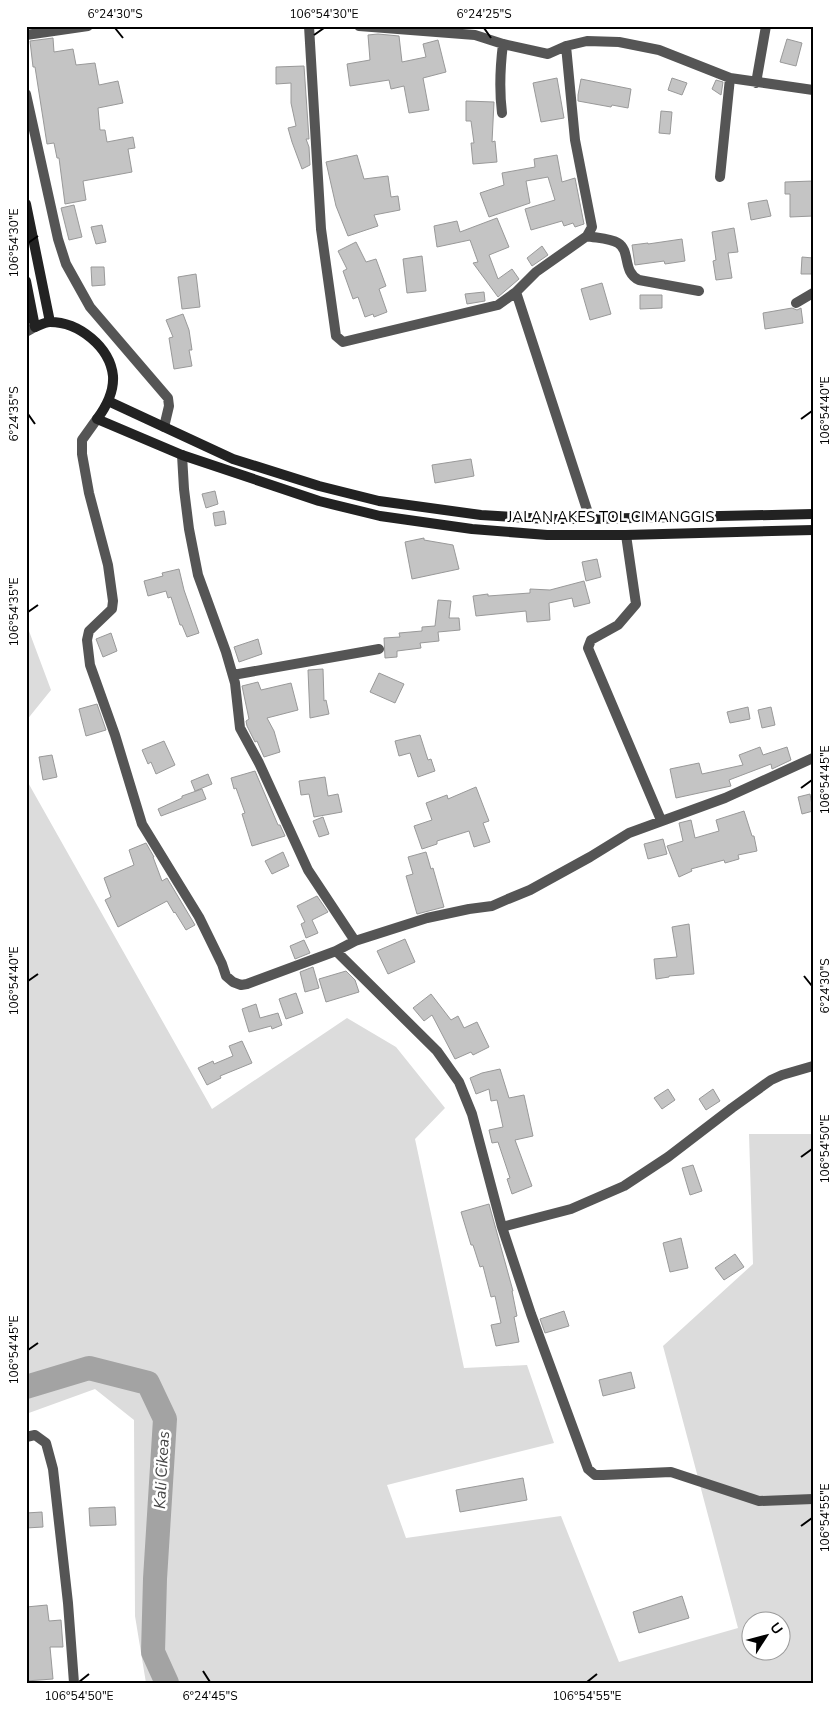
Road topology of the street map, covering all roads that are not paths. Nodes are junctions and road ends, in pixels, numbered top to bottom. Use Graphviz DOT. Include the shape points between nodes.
graph roads {
  1 [pos="88,26"];
  2 [pos="309,26"];
  3 [pos="359,26"];
  4 [pos="766,26"];
  5 [pos="26,35"];
  6 [pos="503,44"];
  7 [pos="566,46"];
  8 [pos="730,78"];
  9 [pos="756,83"];
  10 [pos="813,90"];
  11 [pos="26,94"];
  12 [pos="502,113"];
  13 [pos="720,177"];
  14 [pos="26,204"];
  15 [pos="586,236"];
  16 [pos="26,281"];
  17 [pos="698,291"];
  18 [pos="516,292"];
  19 [pos="813,293"];
  20 [pos="796,303"];
  21 [pos="50,322"];
  22 [pos="31,329"];
  23 [pos="108,401"];
  24 [pos="97,419"];
  25 [pos="164,427"];
  26 [pos="182,455"];
  27 [pos="813,514"];
  28 [pos="546,519"];
  29 [pos="590,520"];
  30 [pos="813,530"];
  31 [pos="547,535"];
  32 [pos="626,535"];
  33 [pos="379,649"];
  34 [pos="233,675"];
  35 [pos="813,758"];
  36 [pos="661,820"];
  37 [pos="355,941"];
  38 [pos="336,951"];
  39 [pos="813,1066"];
  40 [pos="502,1226"];
  41 [pos="26,1437"];
  42 [pos="813,1500"];
  43 [pos="74,1683"];
  1 -- 5 [label="street"];
  2 -- 18 [label="street" via="321,230 336,336 343,342 498,305"];
  3 -- 6 [label="street" via="475,35"];
  4 -- 9 [label="street"];
  6 -- 7 [label="street" via="548,54"];
  6 -- 12 [label="street" via="499,70"];
  7 -- 8 [label="street" via="619,42 651,48"];
  7 -- 15 [label="street" via="575,140 592,227"];
  8 -- 9 [label="street"];
  8 -- 13 [label="street"];
  9 -- 10 [label="street"];
  11 -- 25 [label="street" via="66,264 90,307 168,398"];
  14 -- 21 [label="main road"];
  15 -- 17 [label="street" via="621,245 629,271 639,280"];
  15 -- 18 [label="street" via="536,272"];
  16 -- 22 [label="main road"];
  18 -- 29 [label="street"];
  19 -- 20 [label="street"];
  21 -- 22 [label="main road"];
  21 -- 23 [label="main road" via="84,332 103,351 113,377"];
  23 -- 24 [label="main road"];
  23 -- 25 [label="main road, JALAN AKES TOL CIMANGGIS"];
  24 -- 26 [label="main road, JALAN AKES TOL CIMANGGIS"];
  24 -- 38 [label="street" via="82,440 82,454 108,564 113,601 112,609 88,631 87,640 90,665 142,824 199,917 226,976 233,982 247,984"];
  25 -- 28 [label="main road, JALAN AKES TOL CIMANGGIS" via="233,459 379,501 481,515"];
  26 -- 31 [label="main road, JALAN AKES TOL CIMANGGIS" via="319,501 380,516 472,529"];
  26 -- 34 [label="street" via="189,529 198,575"];
  27 -- 29 [label="main road, JALAN AKES TOL CIMANGGIS"];
  28 -- 29 [label="main road, JALAN AKES TOL CIMANGGIS"];
  28 -- 31 [label="main road"];
  30 -- 32 [label="main road, JALAN AKES TOL CIMANGGIS"];
  31 -- 32 [label="main road, JALAN AKES TOL CIMANGGIS"];
  32 -- 36 [label="street" via="636,604 618,626 591,640 588,648"];
  33 -- 34 [label="street"];
  34 -- 37 [label="street" via="240,728 308,870"];
  35 -- 36 [label="street" via="725,798"];
  36 -- 37 [label="street" via="620,838 508,900 427,918"];
  37 -- 38 [label="street"];
  38 -- 40 [label="street" via="432,1045 459,1082 472,1114"];
  39 -- 40 [label="street" via="771,1080 624,1186 571,1209"];
  40 -- 42 [label="street" via="588,1470 603,1475 671,1472 759,1501"];
  41 -- 43 [label="street" via="35,1435 46,1444 53,1469"];
}
